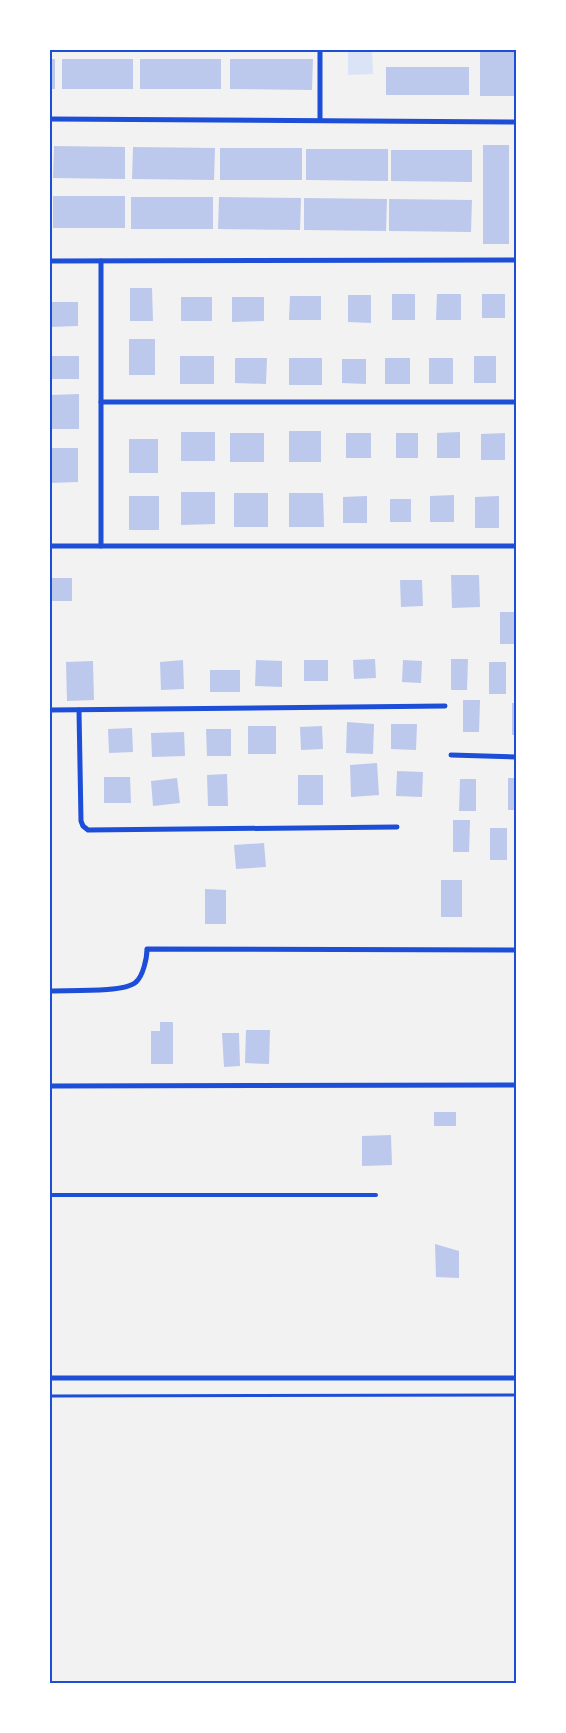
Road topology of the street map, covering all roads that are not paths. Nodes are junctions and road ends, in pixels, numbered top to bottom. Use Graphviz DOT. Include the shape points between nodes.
graph roads {
  1 [pos="320,50"];
  2 [pos="50,119"];
  3 [pos="320,120"];
  4 [pos="516,122"];
  5 [pos="516,260"];
  6 [pos="50,261"];
  7 [pos="102,261"];
  8 [pos="101,402"];
  9 [pos="516,402"];
  10 [pos="50,546"];
  11 [pos="101,546"];
  12 [pos="516,546"];
  13 [pos="444,706"];
  14 [pos="50,710"];
  15 [pos="79,710"];
  16 [pos="451,755"];
  17 [pos="516,758"];
  18 [pos="397,827"];
  19 [pos="516,950"];
  20 [pos="50,991"];
  21 [pos="516,1085"];
  22 [pos="50,1086"];
  23 [pos="50,1195"];
  24 [pos="376,1195"];
  25 [pos="50,1378"];
  26 [pos="516,1378"];
  1 -- 3 [label="street"];
  2 -- 3 [label="street"];
  3 -- 4 [label="street"];
  5 -- 7 [label="street"];
  6 -- 7 [label="street"];
  7 -- 8 [label="street"];
  8 -- 9 [label="street"];
  8 -- 11 [label="street"];
  10 -- 11 [label="street"];
  11 -- 12 [label="street"];
  13 -- 15 [label="street"];
  14 -- 15 [label="street"];
  15 -- 18 [label="street" via="81,821 88,830"];
  16 -- 17 [label="street"];
  19 -- 20 [label="street" via="147,949 147,960 136,982 122,989"];
  21 -- 22 [label="street"];
  23 -- 24 [label="lane"];
  25 -- 26 [label="street"];
}
